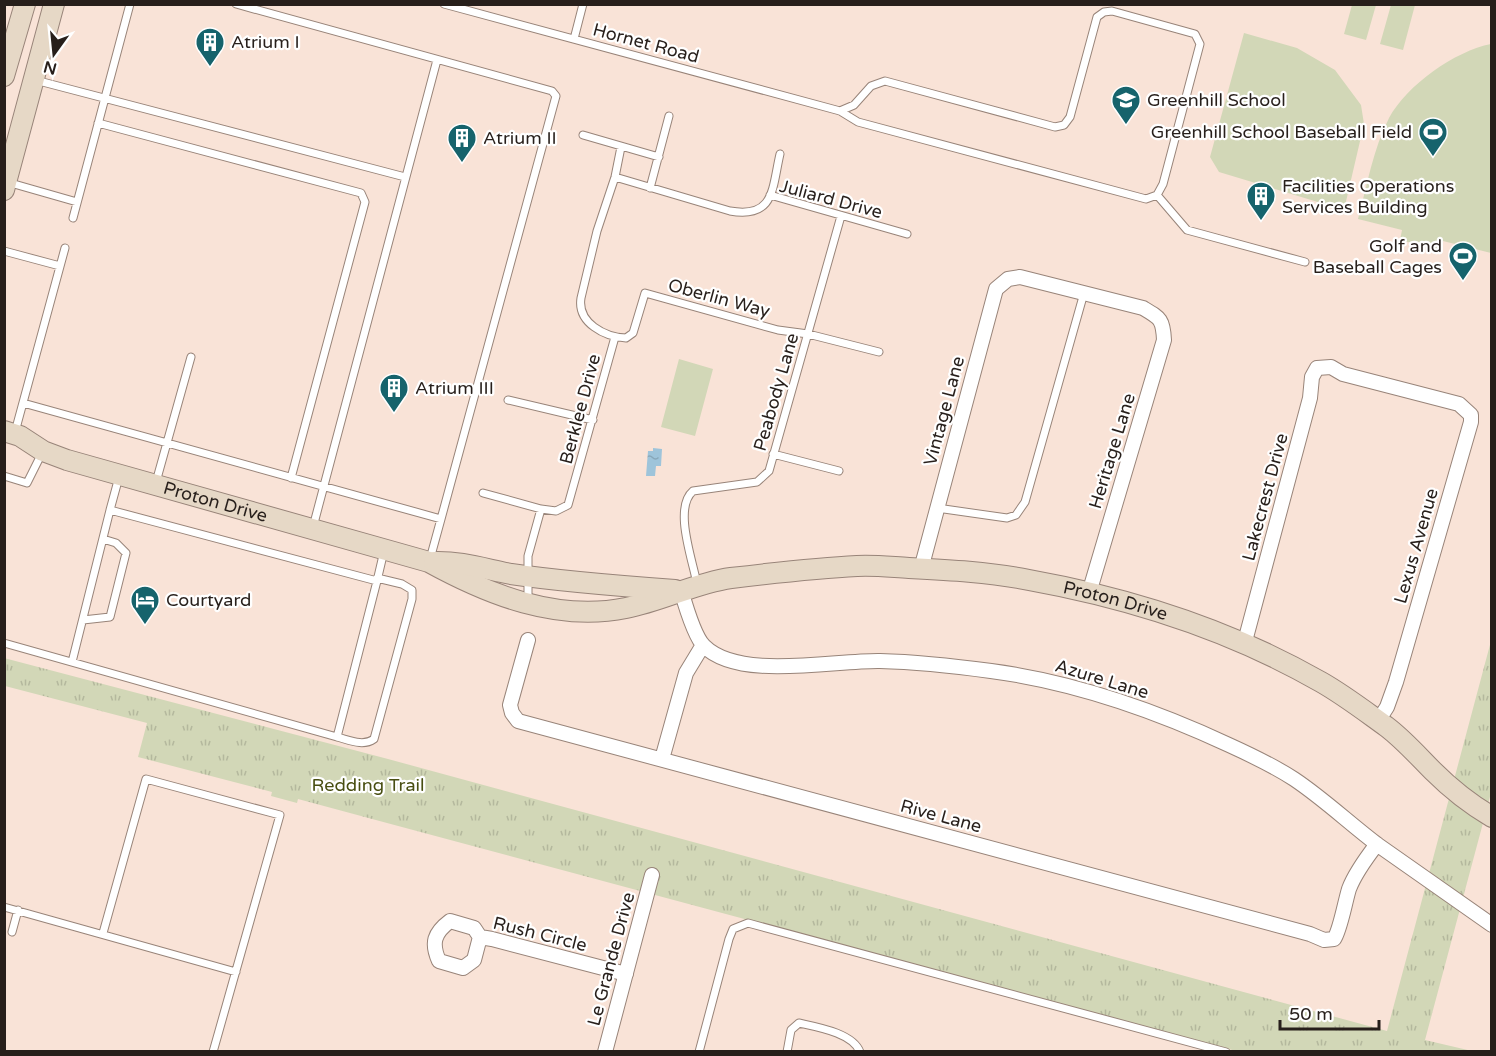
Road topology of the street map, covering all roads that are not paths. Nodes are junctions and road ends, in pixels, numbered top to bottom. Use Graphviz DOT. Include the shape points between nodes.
graph roads {
  1 [pos="54,4"];
  2 [pos="130,4"];
  3 [pos="236,4"];
  4 [pos="444,4"];
  5 [pos="583,4"];
  6 [pos="20,6"];
  7 [pos="574,39"];
  8 [pos="437,60"];
  9 [pos="5,74"];
  10 [pos="35,80"];
  11 [pos="105,98"];
  12 [pos="840,111"];
  13 [pos="669,116"];
  14 [pos="98,123"];
  15 [pos="583,135"];
  16 [pos="621,147"];
  17 [pos="780,154"];
  18 [pos="659,157"];
  19 [pos="405,177"];
  20 [pos="615,177"];
  21 [pos="6,186"];
  22 [pos="650,188"];
  23 [pos="770,195"];
  24 [pos="1157,195"];
  25 [pos="77,202"];
  26 [pos="841,216"];
  27 [pos="72,218"];
  28 [pos="907,234"];
  29 [pos="64,248"];
  30 [pos="4,251"];
  31 [pos="1305,262"];
  32 [pos="60,267"];
  33 [pos="1084,293"];
  34 [pos="808,334"];
  35 [pos="615,337"];
  36 [pos="879,352"];
  37 [pos="190,357"];
  38 [pos="1326,366"];
  39 [pos="508,400"];
  40 [pos="23,403"];
  41 [pos="593,420"];
  42 [pos="10,433"];
  43 [pos="167,444"];
  44 [pos="43,451"];
  45 [pos="773,454"];
  46 [pos="839,471"];
  47 [pos="119,475"];
  48 [pos="4,476"];
  49 [pos="291,478"];
  50 [pos="156,485"];
  51 [pos="323,487"];
  52 [pos="483,493"];
  53 [pos="937,508"];
  54 [pos="542,509"];
  55 [pos="110,510"];
  56 [pos="441,519"];
  57 [pos="312,530"];
  58 [pos="103,539"];
  59 [pos="384,549"];
  60 [pos="429,562"];
  61 [pos="921,568"];
  62 [pos="529,576"];
  63 [pos="377,579"];
  64 [pos="689,588"];
  65 [pos="1089,593"];
  66 [pos="528,604"];
  67 [pos="82,620"];
  68 [pos="528,640"];
  69 [pos="4,643"];
  70 [pos="703,645"];
  71 [pos="1244,645"];
  72 [pos="72,662"];
  73 [pos="1378,721"];
  74 [pos="337,737"];
  75 [pos="662,759"];
  76 [pos="1491,817"];
  77 [pos="1377,844"];
  78 [pos="652,875"];
  79 [pos="4,907"];
  80 [pos="18,910"];
  81 [pos="1491,926"];
  82 [pos="12,932"];
  83 [pos="103,933"];
  84 [pos="480,938"];
  85 [pos="236,972"];
  86 [pos="626,974"];
  87 [pos="213,1052"];
  88 [pos="605,1052"];
  89 [pos="699,1052"];
  90 [pos="787,1052"];
  91 [pos="860,1052"];
  92 [pos="1226,1052"];
  1 -- 10 [label="street"];
  2 -- 11 [label="lane"];
  3 -- 8 [label="lane"];
  4 -- 7 [label="lane, Hornet Road"];
  5 -- 7 [label="lane"];
  6 -- 9 [label="street"];
  7 -- 12 [label="lane, Hornet Road"];
  8 -- 19 [label="lane"];
  8 -- 56 [label="lane" via="552,91 556,96"];
  9 -- 10 [label="street"];
  10 -- 11 [label="lane"];
  10 -- 21 [label="street"];
  11 -- 14 [label="lane"];
  11 -- 19 [label="lane"];
  12 -- 24 [label="lane, Hornet Road" via="858,122 1146,199"];
  12 -- 24 [label="lane" via="854,105 871,86 885,81 1055,127 1064,125 1070,117 1097,17 1112,11 1195,34 1200,44"];
  13 -- 18 [label="lane"];
  14 -- 25 [label="lane"];
  14 -- 49 [label="lane" via="361,193 365,202"];
  15 -- 16 [label="lane"];
  16 -- 18 [label="lane"];
  16 -- 20 [label="lane, Berklee Drive"];
  17 -- 23 [label="lane"];
  18 -- 22 [label="lane"];
  19 -- 51 [label="lane"];
  20 -- 22 [label="lane, Juliard Drive"];
  20 -- 35 [label="lane, Berklee Drive" via="597,231 579,308 588,322"];
  21 -- 25 [label="lane"];
  22 -- 23 [label="lane, Juliard Drive" via="746,214 764,206"];
  23 -- 26 [label="lane, Juliard Drive"];
  24 -- 31 [label="lane" via="1187,230"];
  25 -- 27 [label="lane"];
  26 -- 28 [label="lane, Juliard Drive"];
  26 -- 34 [label="lane, Peabody Lane"];
  29 -- 32 [label="lane"];
  30 -- 32 [label="lane"];
  32 -- 40 [label="lane"];
  33 -- 53 [label="lane" via="1025,502 1016,515 1007,518"];
  33 -- 53 [label="street, Vintage Lane" via="1020,277 1008,279 996,290"];
  33 -- 65 [label="street, Heritage Lane" via="1143,308 1160,318 1164,328 1164,340"];
  34 -- 35 [label="lane, Oberlin Way" via="778,330 645,293 633,333 626,338"];
  34 -- 36 [label="lane, Oberlin Way"];
  34 -- 45 [label="lane, Peabody Lane"];
  35 -- 41 [label="lane, Berklee Drive"];
  37 -- 43 [label="lane"];
  38 -- 71 [label="street, Lakecrest Drive" via="1317,368 1312,377 1310,398"];
  38 -- 73 [label="street, Lexus Avenue" via="1343,374 1459,404 1471,415 1396,682"];
  39 -- 41 [label="lane"];
  40 -- 42 [label="lane"];
  40 -- 43 [label="lane"];
  41 -- 54 [label="lane, Berklee Drive" via="568,505 556,511"];
  42 -- 44 [label="street, Proton Drive"];
  43 -- 49 [label="lane"];
  43 -- 50 [label="lane"];
  44 -- 47 [label="street, Proton Drive"];
  44 -- 48 [label="lane" via="27,483"];
  45 -- 46 [label="lane"];
  45 -- 64 [label="lane, Peabody Lane" via="769,471 757,482 693,491 687,496 684,520"];
  47 -- 50 [label="street, Proton Drive"];
  47 -- 55 [label="lane"];
  49 -- 51 [label="lane"];
  50 -- 57 [label="street, Proton Drive"];
  51 -- 56 [label="lane"];
  51 -- 57 [label="lane"];
  52 -- 54 [label="lane"];
  53 -- 61 [label="street, Vintage Lane"];
  54 -- 62 [label="lane" via="528,556"];
  55 -- 58 [label="lane"];
  55 -- 63 [label="lane"];
  56 -- 60 [label="lane"];
  57 -- 59 [label="street, Proton Drive"];
  58 -- 67 [label="lane"];
  58 -- 67 [label="lane" via="116,543 126,553 110,617"];
  59 -- 60 [label="street, Proton Drive"];
  59 -- 63 [label="lane"];
  60 -- 62 [label="street, Proton Drive" via="446,561"];
  60 -- 66 [label="street, Proton Drive" via="482,588"];
  61 -- 64 [label="street, Proton Drive" via="792,570"];
  61 -- 65 [label="street, Proton Drive" via="1028,579"];
  62 -- 64 [label="street, Proton Drive"];
  62 -- 66 [label="lane"];
  63 -- 74 [label="lane"];
  63 -- 74 [label="lane" via="402,584 412,590 412,599 374,739 361,743"];
  64 -- 66 [label="street, Proton Drive" via="610,611 574,612"];
  64 -- 70 [label="street" via="688,614"];
  65 -- 71 [label="street, Proton Drive" via="1187,622"];
  67 -- 72 [label="lane"];
  68 -- 75 [label="street, Rive Lane" via="510,705 518,721"];
  69 -- 72 [label="lane"];
  70 -- 75 [label="street" via="686,673"];
  70 -- 77 [label="street, Azure Lane" via="721,657 762,666 878,661 994,671 1039,679 1140,708 1199,731 1294,778"];
  71 -- 73 [label="street, Proton Drive" via="1322,682"];
  72 -- 74 [label="lane"];
  73 -- 76 [label="street, Proton Drive" via="1413,749 1453,790"];
  75 -- 77 [label="street, Rive Lane" via="1324,940 1334,939 1339,933 1351,885"];
  77 -- 81 [label="street, Azure Lane"];
  78 -- 86 [label="street, Le Grande Drive"];
  79 -- 80 [label="lane"];
  80 -- 82 [label="lane"];
  80 -- 83 [label="lane"];
  83 -- 85 [label="lane"];
  83 -- 85 [label="lane" via="146,779 279,815"];
  84 -- 86 [label="street, Rush Circle"];
  85 -- 87 [label="lane"];
  86 -- 88 [label="street, Le Grande Drive"];
  89 -- 92 [label="lane" via="729,939 733,929 748,923"];
  90 -- 91 [label="lane" via="792,1030 799,1023 840,1034"];
}
